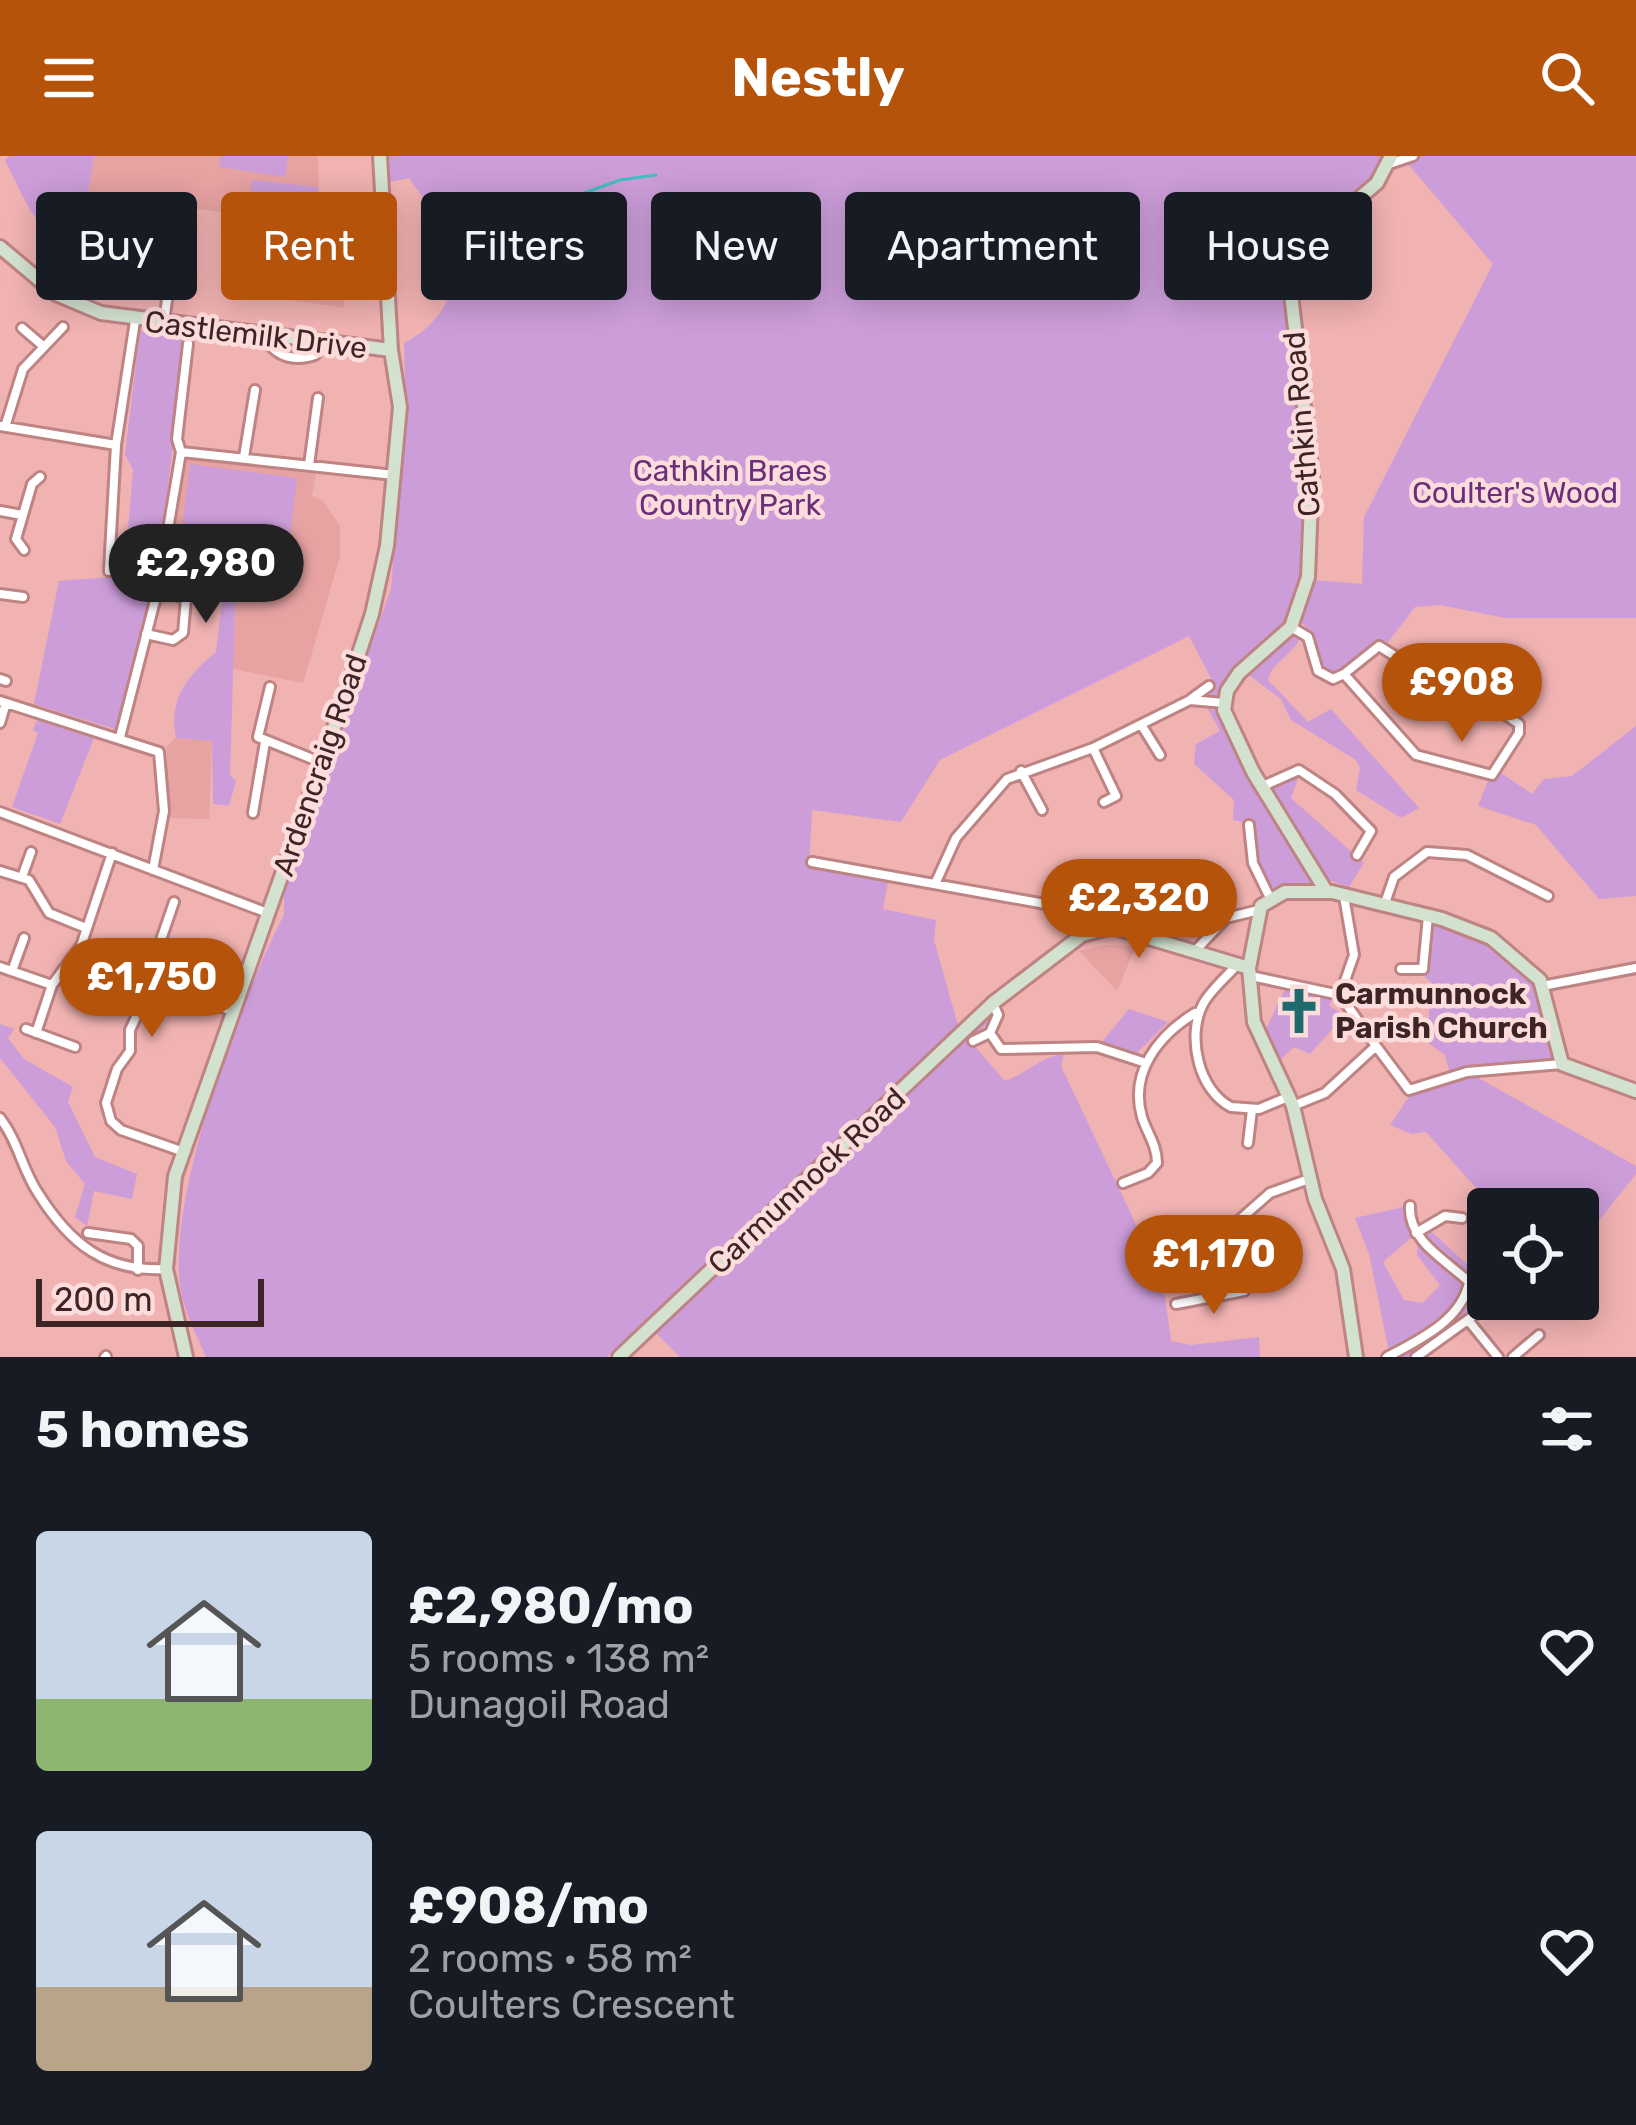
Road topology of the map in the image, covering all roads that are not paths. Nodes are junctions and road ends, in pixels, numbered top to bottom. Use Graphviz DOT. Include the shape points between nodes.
graph roads {
  1 [pos="380,156"];
  2 [pos="1412,156"];
  3 [pos="1390,160"];
  4 [pos="0,247"];
  5 [pos="167,300"];
  6 [pos="135,321"];
  7 [pos="164,324"];
  8 [pos="64,327"];
  9 [pos="22,328"];
  10 [pos="188,344"];
  11 [pos="43,346"];
  12 [pos="391,350"];
  13 [pos="256,390"];
  14 [pos="318,398"];
  15 [pos="3,426"];
  16 [pos="116,445"];
  17 [pos="181,452"];
  18 [pos="244,458"];
  19 [pos="309,465"];
  20 [pos="396,475"];
  21 [pos="40,477"];
  22 [pos="0,511"];
  23 [pos="22,515"];
  24 [pos="100,521"];
  25 [pos="112,521"];
  26 [pos="24,550"];
  27 [pos="110,571"];
  28 [pos="158,589"];
  29 [pos="0,593"];
  30 [pos="23,597"];
  31 [pos="1292,627"];
  32 [pos="146,634"];
  33 [pos="1344,674"];
  34 [pos="1209,686"];
  35 [pos="270,687"];
  36 [pos="1190,700"];
  37 [pos="3,702"];
  38 [pos="1224,703"];
  39 [pos="264,704"];
  40 [pos="278,709"];
  41 [pos="0,723"];
  42 [pos="1142,726"];
  43 [pos="120,737"];
  44 [pos="265,742"];
  45 [pos="1093,748"];
  46 [pos="1160,755"];
  47 [pos="322,763"];
  48 [pos="1022,771"];
  49 [pos="1262,787"];
  50 [pos="244,789"];
  51 [pos="258,794"];
  52 [pos="1104,802"];
  53 [pos="1042,809"];
  54 [pos="0,812"];
  55 [pos="253,813"];
  56 [pos="1249,825"];
  57 [pos="31,852"];
  58 [pos="112,853"];
  59 [pos="1357,855"];
  60 [pos="812,862"];
  61 [pos="153,869"];
  62 [pos="0,871"];
  63 [pos="1109,875"];
  64 [pos="22,877"];
  65 [pos="935,884"];
  66 [pos="1326,891"];
  67 [pos="1155,892"];
  68 [pos="1344,894"];
  69 [pos="1548,896"];
  70 [pos="1270,898"];
  71 [pos="174,902"];
  72 [pos="1385,904"];
  73 [pos="1259,910"];
  74 [pos="265,912"];
  75 [pos="1428,915"];
  76 [pos="166,924"];
  77 [pos="86,928"];
  78 [pos="179,928"];
  79 [pos="1088,932"];
  80 [pos="1140,935"];
  81 [pos="24,938"];
  82 [pos="1193,953"];
  83 [pos="0,967"];
  84 [pos="1636,968"];
  85 [pos="1401,969"];
  86 [pos="1245,970"];
  87 [pos="12,971"];
  88 [pos="152,982"];
  89 [pos="52,985"];
  90 [pos="1542,986"];
  91 [pos="1340,995"];
  92 [pos="992,1003"];
  93 [pos="233,1011"];
  94 [pos="1195,1013"];
  95 [pos="26,1030"];
  96 [pos="37,1033"];
  97 [pos="990,1034"];
  98 [pos="974,1041"];
  99 [pos="1376,1046"];
  100 [pos="75,1047"];
  101 [pos="1145,1064"];
  102 [pos="1562,1064"];
  103 [pos="1636,1091"];
  104 [pos="1291,1102"];
  105 [pos="1252,1110"];
  106 [pos="0,1118"];
  107 [pos="1249,1143"];
  108 [pos="184,1152"];
  109 [pos="1309,1179"];
  110 [pos="1128,1184"];
  111 [pos="1410,1206"];
  112 [pos="1462,1218"];
  113 [pos="88,1233"];
  114 [pos="1416,1233"];
  115 [pos="166,1269"];
  116 [pos="137,1270"];
  117 [pos="1244,1291"];
  118 [pos="1206,1296"];
  119 [pos="1176,1304"];
  120 [pos="1469,1320"];
  121 [pos="1473,1320"];
  122 [pos="1539,1335"];
  123 [pos="186,1357"];
  124 [pos="619,1357"];
  125 [pos="1356,1357"];
  126 [pos="1387,1357"];
  127 [pos="1416,1357"];
  128 [pos="1498,1357"];
  129 [pos="1513,1357"];
  1 -- 12 [label="street, Ardencraig Road"];
  2 -- 3 [label="street"];
  3 -- 31 [label="street, Cathkin Road" via="1363,196 1309,236 1292,263 1312,476 1308,577"];
  4 -- 6 [label="street, Castlemilk Drive" via="56,294"];
  5 -- 7 [label="street"];
  6 -- 7 [label="street, Castlemilk Drive"];
  6 -- 16 [label="street"];
  7 -- 12 [label="street, Castlemilk Drive"];
  8 -- 11 [label="street"];
  9 -- 11 [label="street"];
  10 -- 17 [label="street"];
  11 -- 15 [label="street" via="23,369"];
  12 -- 20 [label="street, Ardencraig Road" via="400,407"];
  13 -- 18 [label="street"];
  14 -- 19 [label="street"];
  15 -- 16 [label="street"];
  16 -- 25 [label="street"];
  17 -- 18 [label="street"];
  17 -- 28 [label="street"];
  18 -- 19 [label="street"];
  19 -- 20 [label="street"];
  20 -- 47 [label="street, Ardencraig Road" via="372,614"];
  21 -- 23 [label="street"];
  22 -- 23 [label="street"];
  23 -- 26 [label="street" via="16,538"];
  24 -- 25 [label="street"];
  25 -- 27 [label="street"];
  28 -- 32 [label="street"];
  28 -- 32 [label="street" via="186,599 183,633 173,640"];
  29 -- 30 [label="street"];
  31 -- 33 [label="street" via="1308,637 1318,671 1333,679"];
  31 -- 38 [label="street" via="1239,673"];
  32 -- 43 [label="street"];
  33 -- 33 [label="street" via="1379,646 1460,697 1494,706 1519,724 1519,734 1492,775 1424,760"];
  34 -- 36 [label="street"];
  35 -- 39 [label="street"];
  36 -- 38 [label="street"];
  36 -- 42 [label="street"];
  37 -- 41 [label="street"];
  37 -- 43 [label="street"];
  38 -- 49 [label="street"];
  39 -- 40 [label="street"];
  39 -- 44 [label="street" via="255,732"];
  42 -- 45 [label="street"];
  42 -- 46 [label="street"];
  43 -- 61 [label="street" via="155,749 164,761 163,840"];
  44 -- 47 [label="street"];
  44 -- 51 [label="street"];
  45 -- 48 [label="street"];
  45 -- 52 [label="street" via="1116,796"];
  47 -- 74 [label="street, Ardencraig Road"];
  48 -- 53 [label="street"];
  48 -- 65 [label="street" via="995,788 956,838"];
  49 -- 59 [label="street" via="1299,770 1319,781 1371,831"];
  49 -- 66 [label="street"];
  50 -- 51 [label="street"];
  51 -- 55 [label="street"];
  54 -- 58 [label="street"];
  56 -- 70 [label="street" via="1253,863"];
  57 -- 64 [label="street"];
  58 -- 61 [label="street"];
  58 -- 77 [label="street"];
  60 -- 65 [label="street"];
  61 -- 74 [label="street"];
  62 -- 64 [label="street"];
  63 -- 79 [label="street"];
  64 -- 77 [label="street" via="49,913"];
  65 -- 79 [label="street" via="1051,905"];
  66 -- 68 [label="street"];
  66 -- 70 [label="street"];
  67 -- 80 [label="street"];
  68 -- 72 [label="street"];
  68 -- 91 [label="street" via="1354,955"];
  69 -- 72 [label="street" via="1467,855 1427,852 1394,877"];
  70 -- 73 [label="street"];
  71 -- 76 [label="street"];
  72 -- 75 [label="street"];
  73 -- 82 [label="street" via="1226,918"];
  73 -- 86 [label="street"];
  74 -- 93 [label="street, Ardencraig Road"];
  75 -- 85 [label="street" via="1424,969"];
  75 -- 90 [label="street" via="1502,945"];
  76 -- 78 [label="street"];
  76 -- 88 [label="street"];
  77 -- 89 [label="street"];
  79 -- 80 [label="street"];
  79 -- 92 [label="street, Carmunnock Road"];
  80 -- 82 [label="street"];
  81 -- 87 [label="street"];
  82 -- 86 [label="street"];
  83 -- 87 [label="street"];
  84 -- 90 [label="street"];
  86 -- 91 [label="street"];
  86 -- 104 [label="street" via="1254,1022"];
  86 -- 105 [label="street" via="1203,1005 1197,1042 1201,1074 1224,1105"];
  87 -- 89 [label="street"];
  88 -- 93 [label="street"];
  88 -- 108 [label="street" via="106,1103 122,1130"];
  89 -- 96 [label="street"];
  90 -- 102 [label="street"];
  91 -- 99 [label="street"];
  92 -- 97 [label="street" via="998,1015"];
  92 -- 124 [label="street, Carmunnock Road"];
  93 -- 108 [label="street, Ardencraig Road"];
  94 -- 101 [label="street" via="1160,1039"];
  95 -- 96 [label="street"];
  96 -- 100 [label="street"];
  97 -- 98 [label="street"];
  97 -- 101 [label="street" via="1009,1050 1097,1047"];
  99 -- 102 [label="street" via="1409,1090 1468,1072"];
  99 -- 104 [label="street" via="1325,1093"];
  101 -- 110 [label="street" via="1139,1102 1157,1163"];
  102 -- 103 [label="street"];
  104 -- 105 [label="street"];
  104 -- 109 [label="street"];
  105 -- 107 [label="street"];
  106 -- 116 [label="street" via="36,1190 86,1250"];
  108 -- 115 [label="street, Ardencraig Road" via="170,1202"];
  109 -- 118 [label="street" via="1270,1193 1203,1252"];
  109 -- 125 [label="street" via="1343,1269"];
  111 -- 114 [label="street"];
  112 -- 114 [label="street" via="1445,1216"];
  113 -- 116 [label="street" via="131,1239"];
  114 -- 126 [label="street" via="1469,1282 1466,1297 1447,1320"];
  115 -- 116 [label="street"];
  115 -- 123 [label="street, Ardencraig Road"];
  117 -- 118 [label="street"];
  118 -- 119 [label="street"];
  120 -- 127 [label="street"];
  121 -- 128 [label="street"];
  122 -- 129 [label="street"];
}
